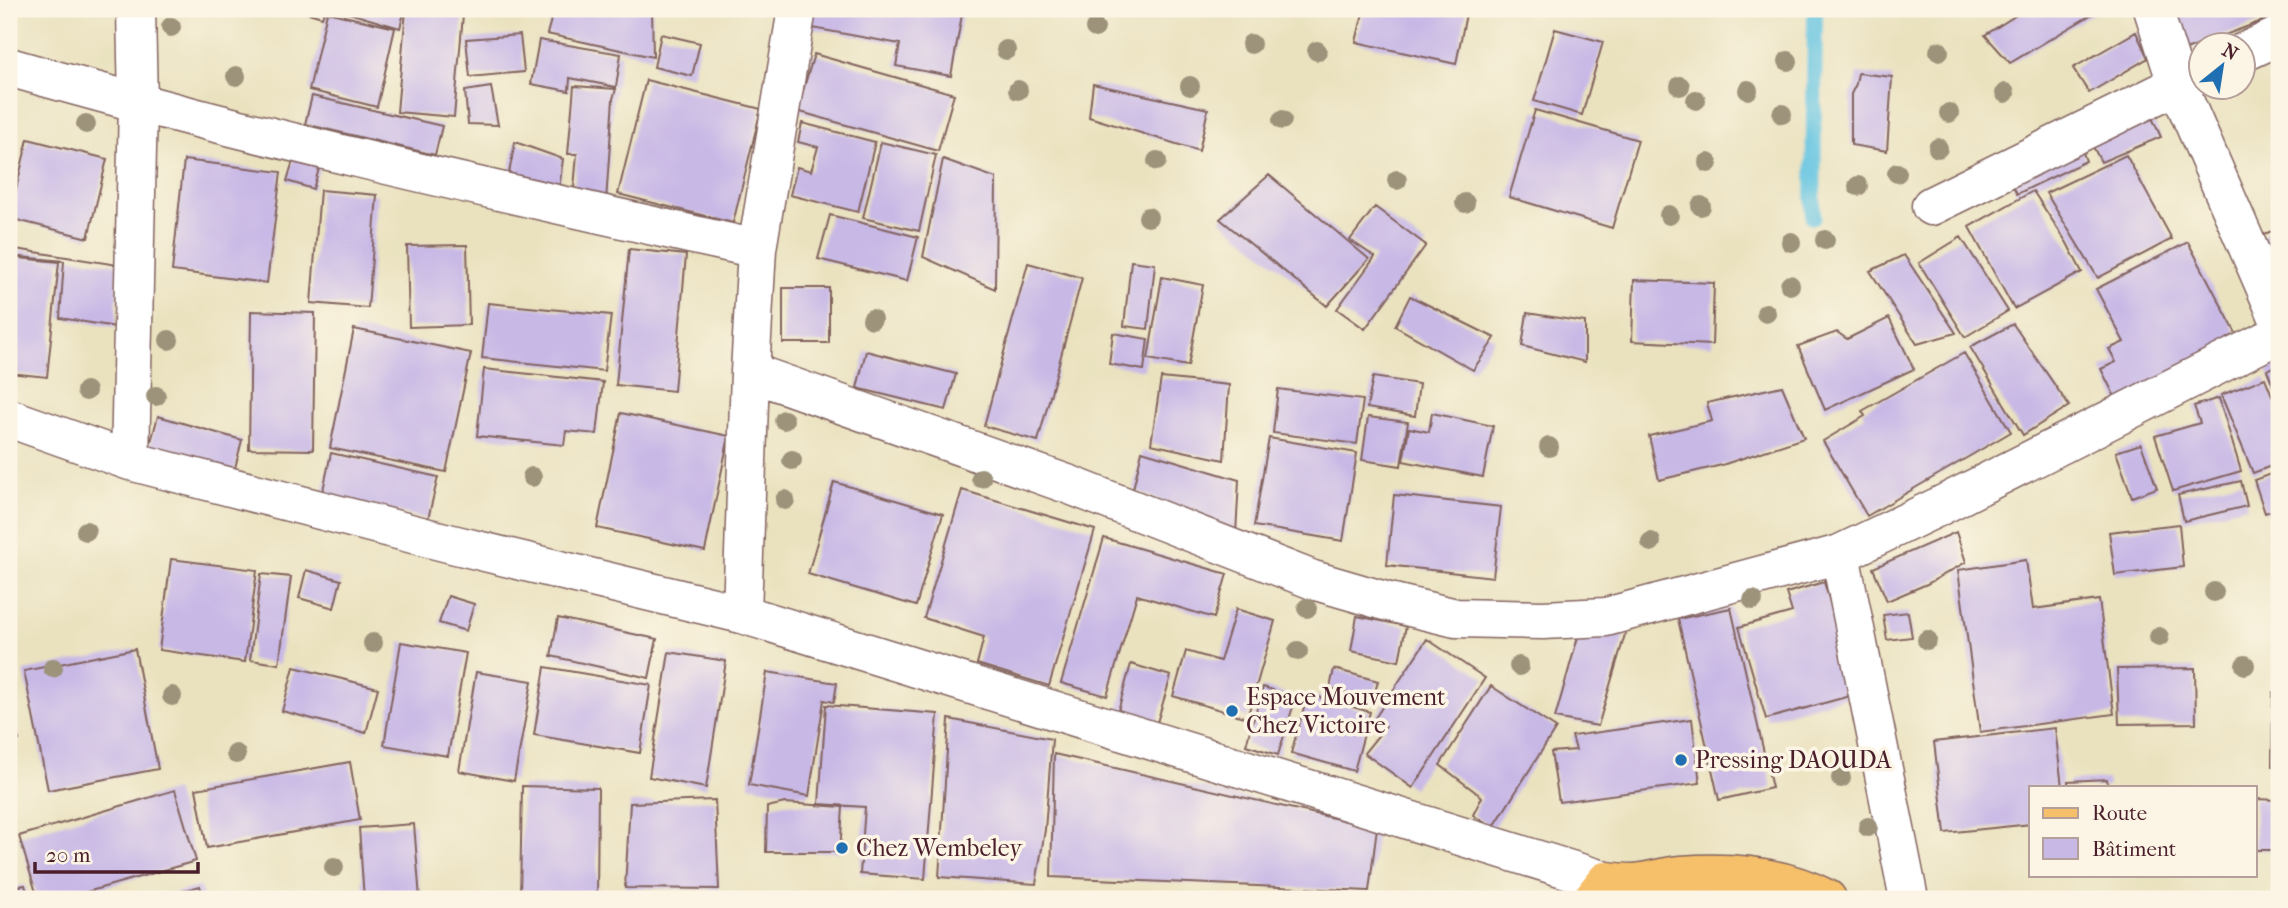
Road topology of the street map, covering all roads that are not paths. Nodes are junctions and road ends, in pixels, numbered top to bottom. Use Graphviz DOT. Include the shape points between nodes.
graph roads {
  1 [pos="136,9"];
  2 [pos="797,9"];
  3 [pos="2152,9"];
  4 [pos="2279,36"];
  5 [pos="2256,47"];
  6 [pos="9,67"];
  7 [pos="2186,72"];
  8 [pos="2186,79"];
  9 [pos="2198,102"];
  10 [pos="138,104"];
  11 [pos="1930,205"];
  12 [pos="757,249"];
  13 [pos="2279,319"];
  14 [pos="2279,334"];
  15 [pos="750,372"];
  16 [pos="9,418"];
  17 [pos="130,461"];
  18 [pos="1840,554"];
  19 [pos="742,614"];
  20 [pos="1599,890"];
  21 [pos="1828,899"];
  22 [pos="1909,899"];
  1 -- 10 [label="street"];
  2 -- 12 [label="street"];
  3 -- 7 [label="street"];
  4 -- 5 [label="street"];
  6 -- 10 [label="street"];
  8 -- 11 [label="street"];
  9 -- 13 [label="street"];
  10 -- 12 [label="street" via="430,176"];
  10 -- 17 [label="street"];
  12 -- 15 [label="street"];
  14 -- 18 [label="street"];
  15 -- 18 [label="street" via="1070,485 1313,580 1456,618 1606,617"];
  15 -- 19 [label="street"];
  16 -- 17 [label="street"];
  17 -- 19 [label="street"];
  18 -- 22 [label="street"];
  19 -- 20 [label="street"];
  20 -- 21 [label="main road" via="1723,872 1776,881"];
}
